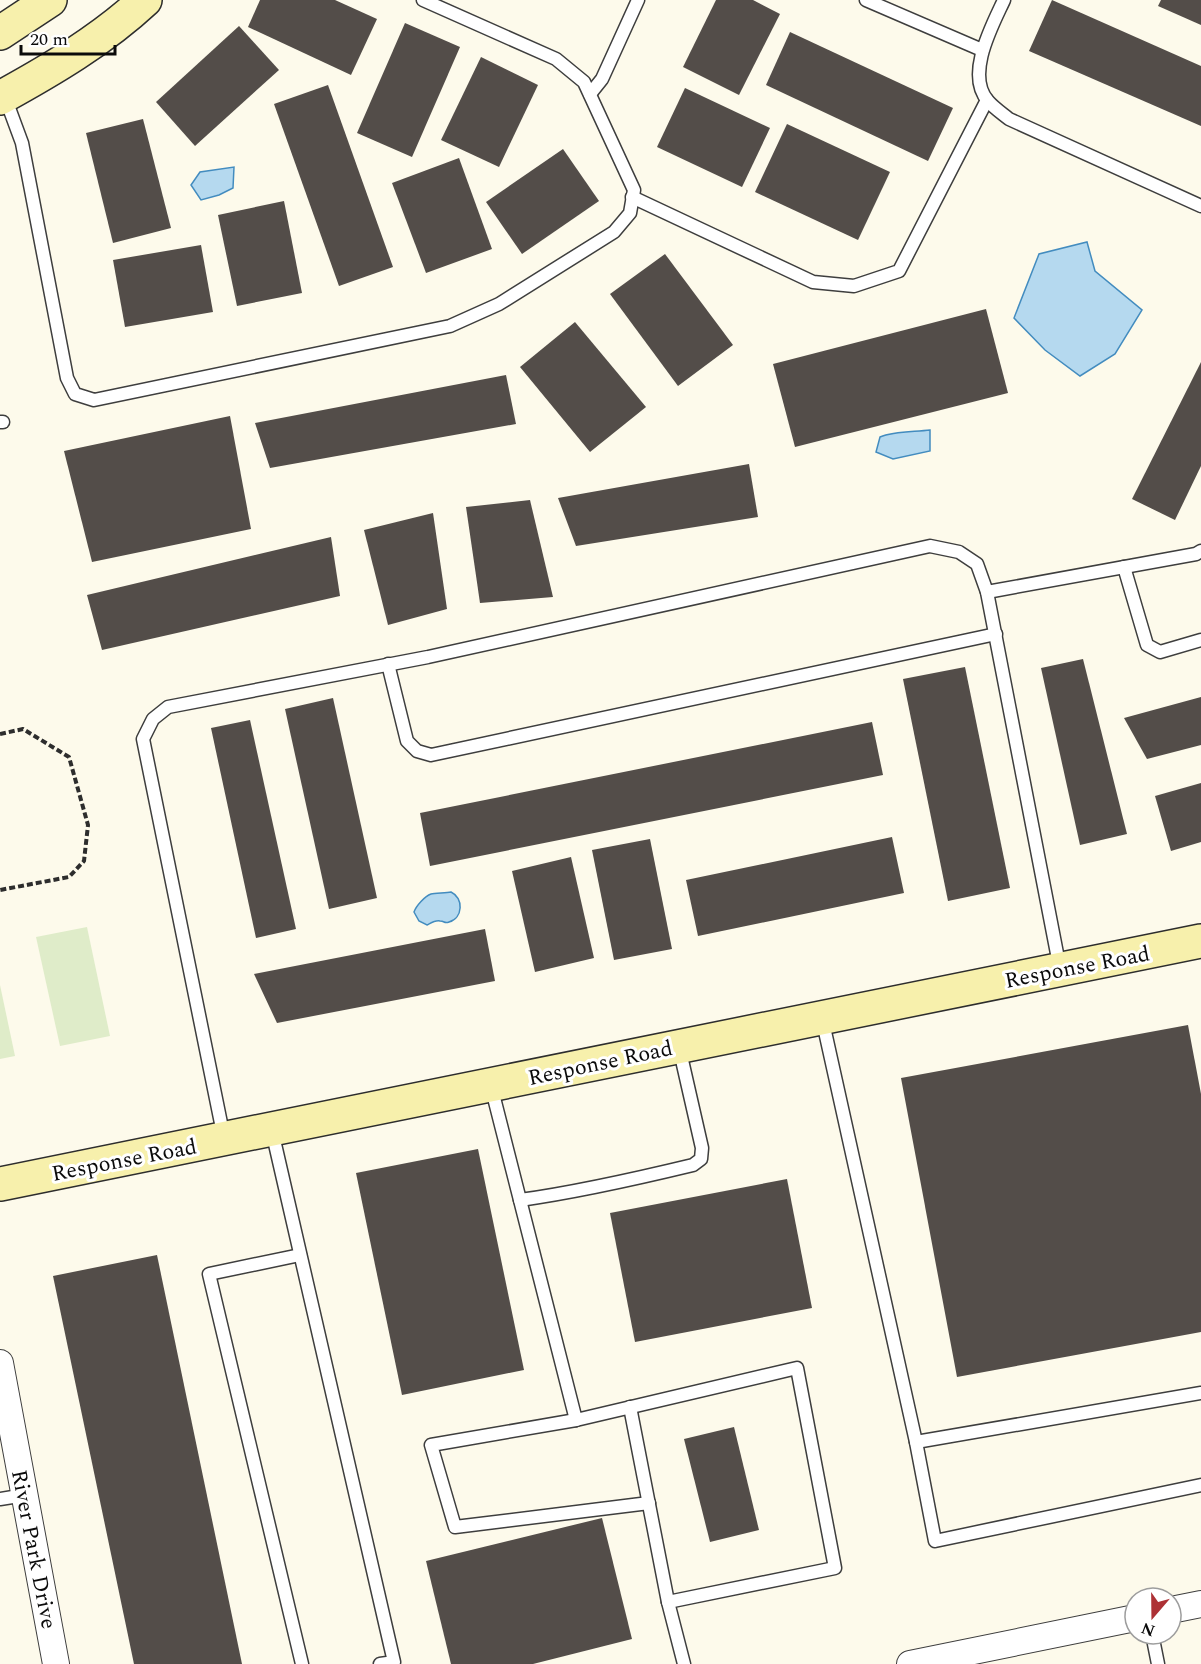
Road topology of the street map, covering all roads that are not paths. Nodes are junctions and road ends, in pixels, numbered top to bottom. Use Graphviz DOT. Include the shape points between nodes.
graph roads {
  1 [pos="50,0"];
  2 [pos="145,0"];
  3 [pos="423,0"];
  4 [pos="638,0"];
  5 [pos="866,0"];
  6 [pos="1004,0"];
  7 [pos="0,33"];
  8 [pos="982,50"];
  9 [pos="590,94"];
  10 [pos="2,97"];
  11 [pos="987,100"];
  12 [pos="632,197"];
  13 [pos="1201,206"];
  14 [pos="1201,551"];
  15 [pos="1124,567"];
  16 [pos="987,592"];
  17 [pos="996,634"];
  18 [pos="1201,640"];
  19 [pos="388,664"];
  20 [pos="1201,941"];
  21 [pos="1060,970"];
  22 [pos="822,1017"];
  23 [pos="679,1046"];
  24 [pos="490,1085"];
  25 [pos="271,1130"];
  26 [pos="224,1139"];
  27 [pos="0,1184"];
  28 [pos="520,1200"];
  29 [pos="300,1255"];
  30 [pos="0,1363"];
  31 [pos="1201,1393"];
  32 [pos="630,1407"];
  33 [pos="576,1420"];
  34 [pos="916,1442"];
  35 [pos="1201,1485"];
  36 [pos="12,1497"];
  37 [pos="649,1503"];
  38 [pos="668,1602"];
  39 [pos="1201,1604"];
  40 [pos="1183,1608"];
  41 [pos="1123,1621"];
  42 [pos="1154,1646"];
  43 [pos="958,1659"];
  44 [pos="56,1664"];
  45 [pos="302,1664"];
  46 [pos="380,1664"];
  47 [pos="684,1664"];
  48 [pos="910,1664"];
  49 [pos="1158,1664"];
  1 -- 7 [label="street"];
  2 -- 10 [label="street" via="63,63"];
  3 -- 9 [label="lane" via="556,59 584,82"];
  4 -- 9 [label="lane" via="602,79"];
  5 -- 8 [label="lane"];
  6 -- 8 [label="lane"];
  8 -- 11 [label="lane" via="981,85"];
  9 -- 12 [label="lane" via="634,190"];
  10 -- 12 [label="lane" via="22,143 67,378 75,394 93,400 450,326 499,304 614,232 630,213"];
  11 -- 12 [label="lane" via="898,271 854,286 813,282"];
  11 -- 13 [label="lane" via="1009,119"];
  14 -- 15 [label="lane"];
  15 -- 16 [label="lane"];
  15 -- 18 [label="lane" via="1147,645 1160,652"];
  16 -- 17 [label="lane"];
  16 -- 19 [label="lane" via="977,564 959,552 930,546"];
  17 -- 19 [label="lane" via="431,755 417,751 407,741"];
  17 -- 21 [label="lane"];
  19 -- 26 [label="lane" via="168,707 153,719 143,739"];
  20 -- 21 [label="street, Response Road"];
  21 -- 22 [label="street, Response Road"];
  22 -- 23 [label="street, Response Road"];
  22 -- 34 [label="lane"];
  23 -- 24 [label="street, Response Road"];
  23 -- 28 [label="lane" via="701,1159 693,1165 624,1182"];
  24 -- 25 [label="street, Response Road"];
  24 -- 28 [label="lane"];
  25 -- 26 [label="street, Response Road"];
  25 -- 29 [label="lane"];
  26 -- 27 [label="street, Response Road"];
  28 -- 33 [label="lane"];
  29 -- 45 [label="lane" via="209,1274"];
  29 -- 46 [label="lane" via="394,1662"];
  30 -- 36 [label="street, River Park Drive"];
  31 -- 34 [label="lane"];
  32 -- 33 [label="lane"];
  32 -- 37 [label="lane"];
  32 -- 38 [label="lane" via="796,1368 835,1568"];
  33 -- 37 [label="lane" via="431,1445 455,1527"];
  34 -- 35 [label="lane" via="935,1541"];
  36 -- 44 [label="street, River Park Drive"];
  37 -- 38 [label="lane"];
  38 -- 47 [label="lane"];
  39 -- 40 [label="street"];
  41 -- 43 [label="street"];
  42 -- 49 [label="lane"];
  43 -- 48 [label="street"];
}
